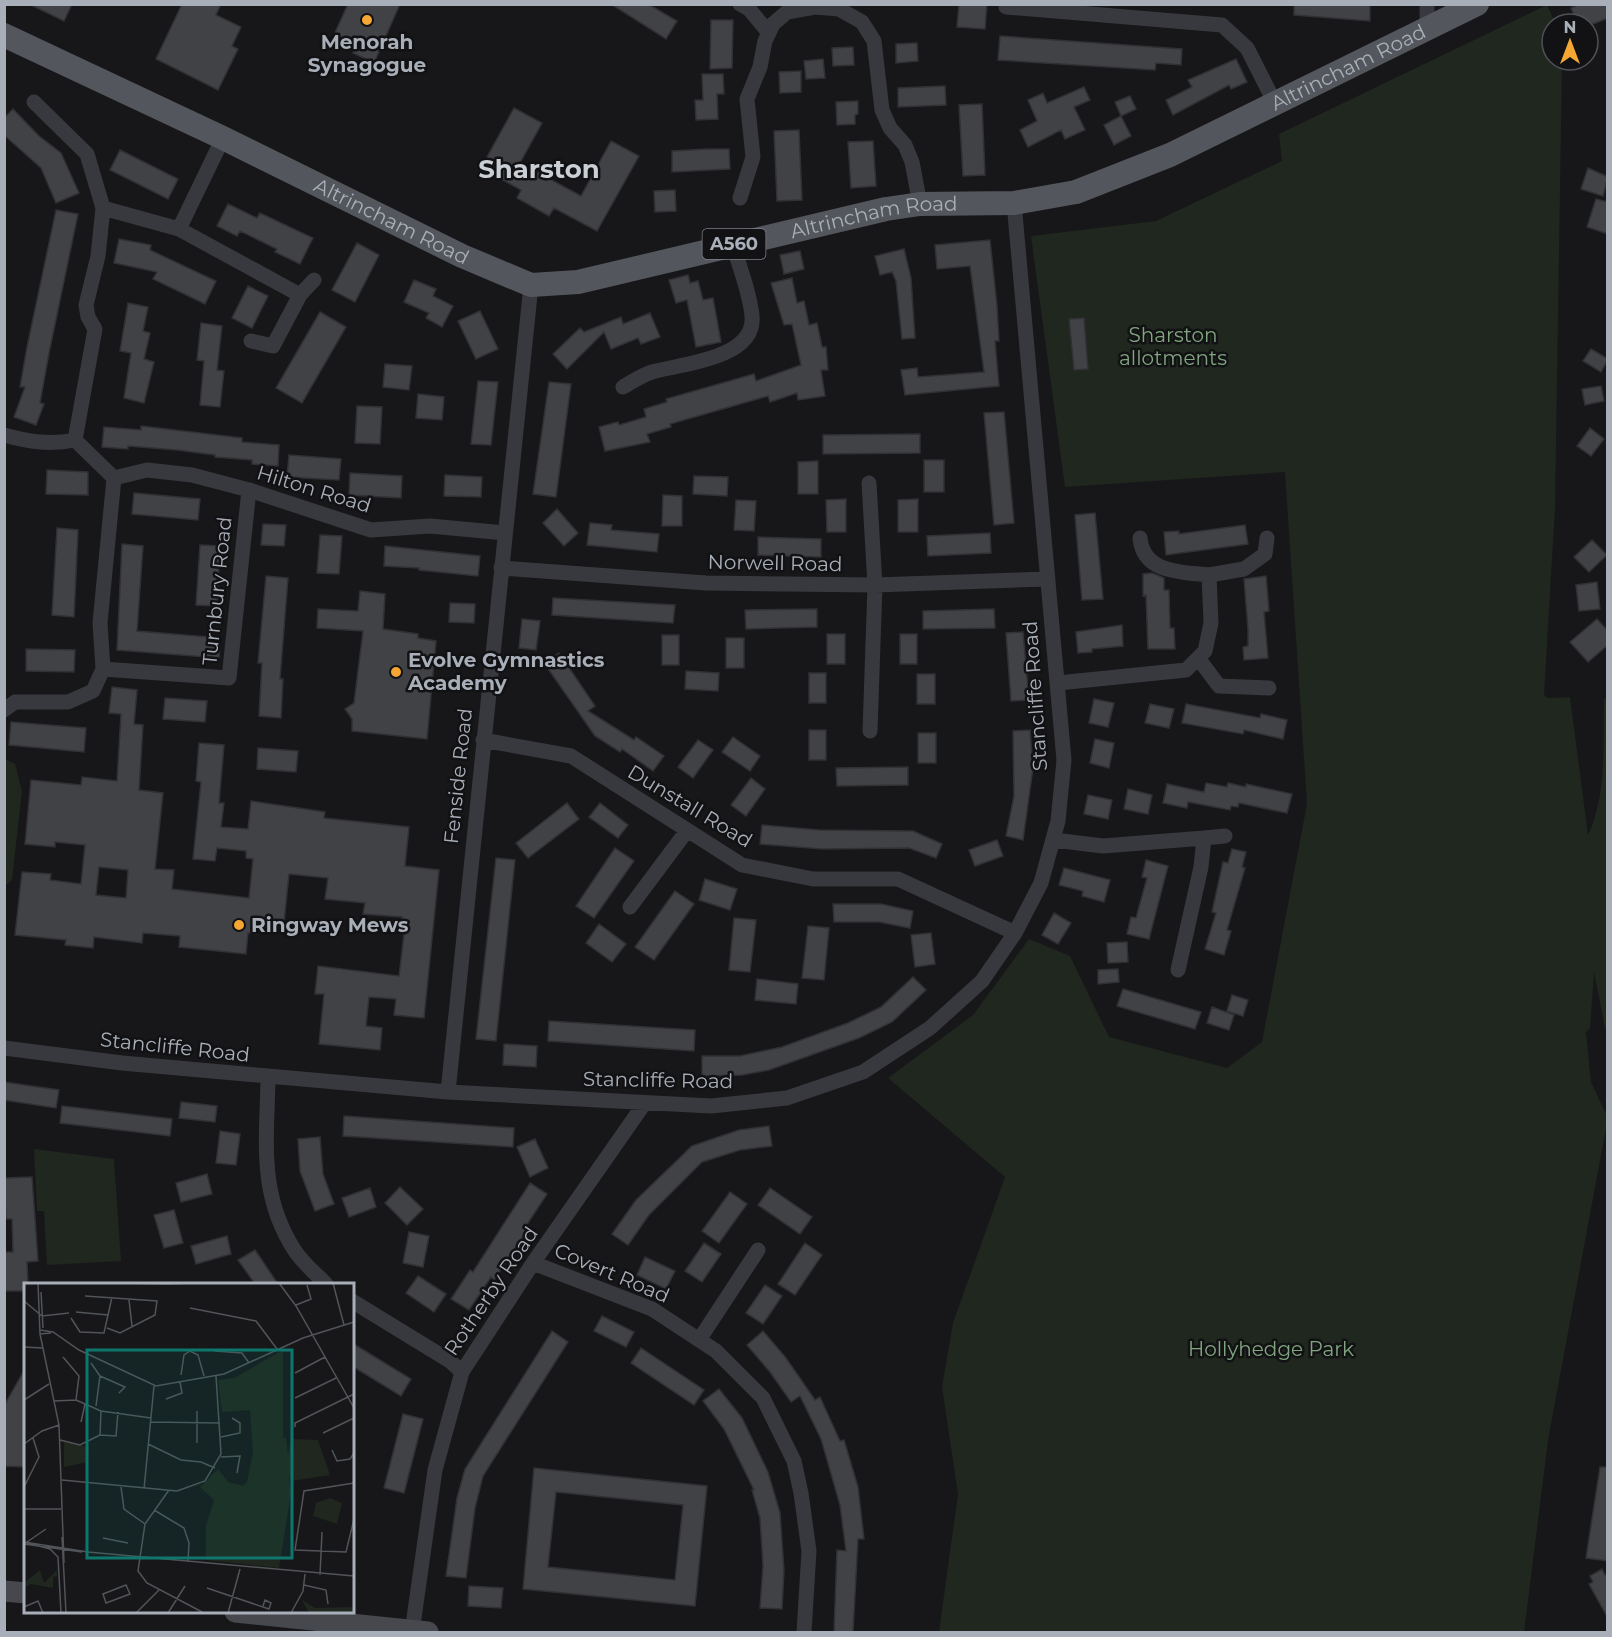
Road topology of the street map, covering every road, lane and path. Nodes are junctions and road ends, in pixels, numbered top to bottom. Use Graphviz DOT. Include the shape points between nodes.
graph roads {
  1 [pos="740,4"];
  2 [pos="1427,4"];
  3 [pos="1477,4"];
  4 [pos="1006,7"];
  5 [pos="1427,29"];
  6 [pos="769,33"];
  7 [pos="4,34"];
  8 [pos="34,102"];
  9 [pos="1276,105"];
  10 [pos="223,138"];
  11 [pos="740,198"];
  12 [pos="1014,202"];
  13 [pos="920,204"];
  14 [pos="103,208"];
  15 [pos="179,229"];
  16 [pos="733,244"];
  17 [pos="314,280"];
  18 [pos="531,285"];
  19 [pos="300,295"];
  20 [pos="251,341"];
  21 [pos="623,387"];
  22 [pos="4,435"];
  23 [pos="75,440"];
  24 [pos="114,478"];
  25 [pos="869,483"];
  26 [pos="249,490"];
  27 [pos="505,533"];
  28 [pos="1140,538"];
  29 [pos="1267,538"];
  30 [pos="501,568"];
  31 [pos="1209,575"];
  32 [pos="1048,579"];
  33 [pos="875,585"];
  34 [pos="1198,658"];
  35 [pos="104,669"];
  36 [pos="1058,683"];
  37 [pos="1269,687"];
  38 [pos="4,710"];
  39 [pos="870,731"];
  40 [pos="483,740"];
  41 [pos="686,832"];
  42 [pos="1225,836"];
  43 [pos="1204,837"];
  44 [pos="1054,840"];
  45 [pos="630,907"];
  46 [pos="1015,933"];
  47 [pos="1178,970"];
  48 [pos="4,1048"];
  49 [pos="268,1078"];
  50 [pos="448,1092"];
  51 [pos="644,1104"];
  52 [pos="758,1250"];
  53 [pos="533,1263"];
  54 [pos="325,1283"];
  55 [pos="354,1302"];
  56 [pos="699,1340"];
  57 [pos="462,1372"];
  58 [pos="4,1591"];
  59 [pos="24,1593"];
  60 [pos="252,1613"];
  61 [pos="418,1632"];
  62 [pos="804,1632"];
  1 -- 6 [label="street"];
  2 -- 5 [label="street"];
  3 -- 5 [label="main road, Altrincham Road / A560"];
  4 -- 9 [label="street" via="1221,24 1247,48"];
  5 -- 9 [label="main road, Altrincham Road / A560"];
  6 -- 11 [label="street" via="747,99 753,157"];
  6 -- 13 [label="street" via="787,12 815,7 839,9 862,22 874,41 882,110 912,162"];
  7 -- 10 [label="main road, Altrincham Road / A560"];
  8 -- 14 [label="street" via="87,154"];
  9 -- 12 [label="main road, Altrincham Road / A560" via="1125,175 1076,192"];
  10 -- 15 [label="street"];
  10 -- 18 [label="main road, Altrincham Road / A560" via="462,256"];
  12 -- 13 [label="main road, Altrincham Road / A560"];
  12 -- 32 [label="street, Stancliffe Road"];
  13 -- 16 [label="main road, Altrincham Road / A560"];
  14 -- 15 [label="street"];
  14 -- 23 [label="street" via="98,256 86,305 95,329"];
  15 -- 19 [label="street"];
  16 -- 18 [label="main road, Altrincham Road / A560" via="578,282"];
  16 -- 21 [label="street" via="753,318 746,337 730,350 696,364 650,372"];
  17 -- 19 [label="street"];
  18 -- 27 [label="street, Fenside Road"];
  19 -- 20 [label="street" via="272,352"];
  22 -- 23 [label="street" via="33,443"];
  23 -- 24 [label="street"];
  24 -- 26 [label="street, Hilton Road" via="147,470 192,475"];
  24 -- 35 [label="street" via="100,623"];
  25 -- 33 [label="street"];
  26 -- 27 [label="street, Hilton Road" via="371,530 430,526"];
  26 -- 35 [label="street, Turnbury Road" via="229,678"];
  27 -- 30 [label="street, Fenside Road"];
  28 -- 31 [label="street" via="1141,549 1152,563 1173,571"];
  29 -- 31 [label="street" via="1265,554 1244,569"];
  30 -- 33 [label="street, Norwell Road" via="706,583"];
  30 -- 40 [label="street, Fenside Road"];
  31 -- 34 [label="street" via="1212,623 1205,651"];
  32 -- 33 [label="street, Norwell Road"];
  32 -- 36 [label="street, Stancliffe Road"];
  33 -- 39 [label="street"];
  34 -- 36 [label="street" via="1186,670"];
  34 -- 37 [label="street" via="1219,686"];
  35 -- 38 [label="street" via="93,691 68,702 15,702"];
  36 -- 44 [label="street, Stancliffe Road" via="1064,760"];
  40 -- 41 [label="street, Dunstall Road" via="571,756"];
  40 -- 50 [label="street, Fenside Road"];
  41 -- 45 [label="street"];
  41 -- 46 [label="street, Dunstall Road" via="742,865 813,879 898,879"];
  42 -- 43 [label="street"];
  43 -- 44 [label="street" via="1103,846"];
  43 -- 47 [label="street"];
  44 -- 46 [label="street, Stancliffe Road" via="1041,883"];
  46 -- 51 [label="street, Stancliffe Road" via="982,981 930,1028 863,1072 787,1098 711,1106"];
  48 -- 49 [label="street, Stancliffe Road"];
  49 -- 50 [label="street, Stancliffe Road"];
  49 -- 54 [label="street" via="269,1194 277,1220 296,1252"];
  50 -- 51 [label="street, Stancliffe Road"];
  51 -- 53 [label="street, Rotherby Road"];
  52 -- 56 [label="street"];
  53 -- 56 [label="street, Covert Road" via="652,1309"];
  53 -- 57 [label="street, Rotherby Road"];
  55 -- 57 [label="street"];
  56 -- 62 [label="street, Covert Road" via="716,1351 763,1398 794,1461 809,1551"];
  57 -- 61 [label="street, Rotherby Road" via="435,1470"];
  58 -- 59 [label="street"];
  60 -- 61 [label="street"];
}
